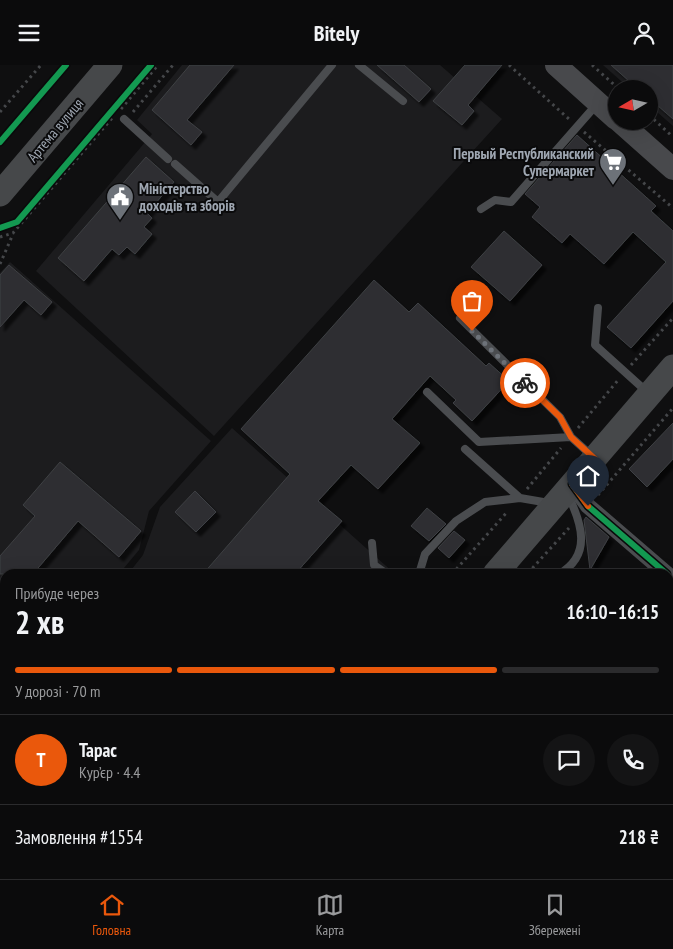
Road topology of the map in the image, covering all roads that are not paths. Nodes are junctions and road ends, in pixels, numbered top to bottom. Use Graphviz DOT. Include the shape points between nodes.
graph roads {
  1 [pos="110,65"];
  2 [pos="332,65"];
  3 [pos="359,65"];
  4 [pos="556,65"];
  5 [pos="403,101"];
  6 [pos="598,103"];
  7 [pos="608,112"];
  8 [pos="124,117"];
  9 [pos="629,130"];
  10 [pos="673,169"];
  11 [pos="0,194"];
  12 [pos="482,209"];
  13 [pos="598,308"];
  14 [pos="460,318"];
  15 [pos="673,367"];
  16 [pos="427,392"];
  17 [pos="650,395"];
  18 [pos="571,437"];
  19 [pos="465,449"];
  20 [pos="595,459"];
  21 [pos="565,494"];
  22 [pos="520,498"];
  23 [pos="583,511"];
  24 [pos="372,543"];
  25 [pos="380,569"];
  26 [pos="420,569"];
  27 [pos="507,569"];
  28 [pos="567,569"];
  29 [pos="661,569"];
  1 -- 11 [label="main road, Артема вулиця"];
  2 -- 8 [label="lane" via="218,202"];
  3 -- 5 [label="lane"];
  4 -- 6 [label="main road"];
  6 -- 7 [label="main road"];
  6 -- 12 [label="lane" via="511,202 495,200"];
  9 -- 10 [label="main road"];
  13 -- 17 [label="lane" via="594,345"];
  14 -- 18 [label="lane" via="562,414"];
  15 -- 17 [label="main road"];
  16 -- 18 [label="lane" via="479,442"];
  17 -- 20 [label="main road"];
  18 -- 20 [label="lane"];
  19 -- 22 [label="lane"];
  20 -- 21 [label="main road"];
  21 -- 22 [label="lane"];
  21 -- 23 [label="street"];
  21 -- 27 [label="main road"];
  22 -- 26 [label="lane" via="485,502 456,521 425,554"];
  23 -- 28 [label="lane" via="582,544"];
  23 -- 29 [label="street"];
  24 -- 25 [label="lane" via="374,565"];
}
